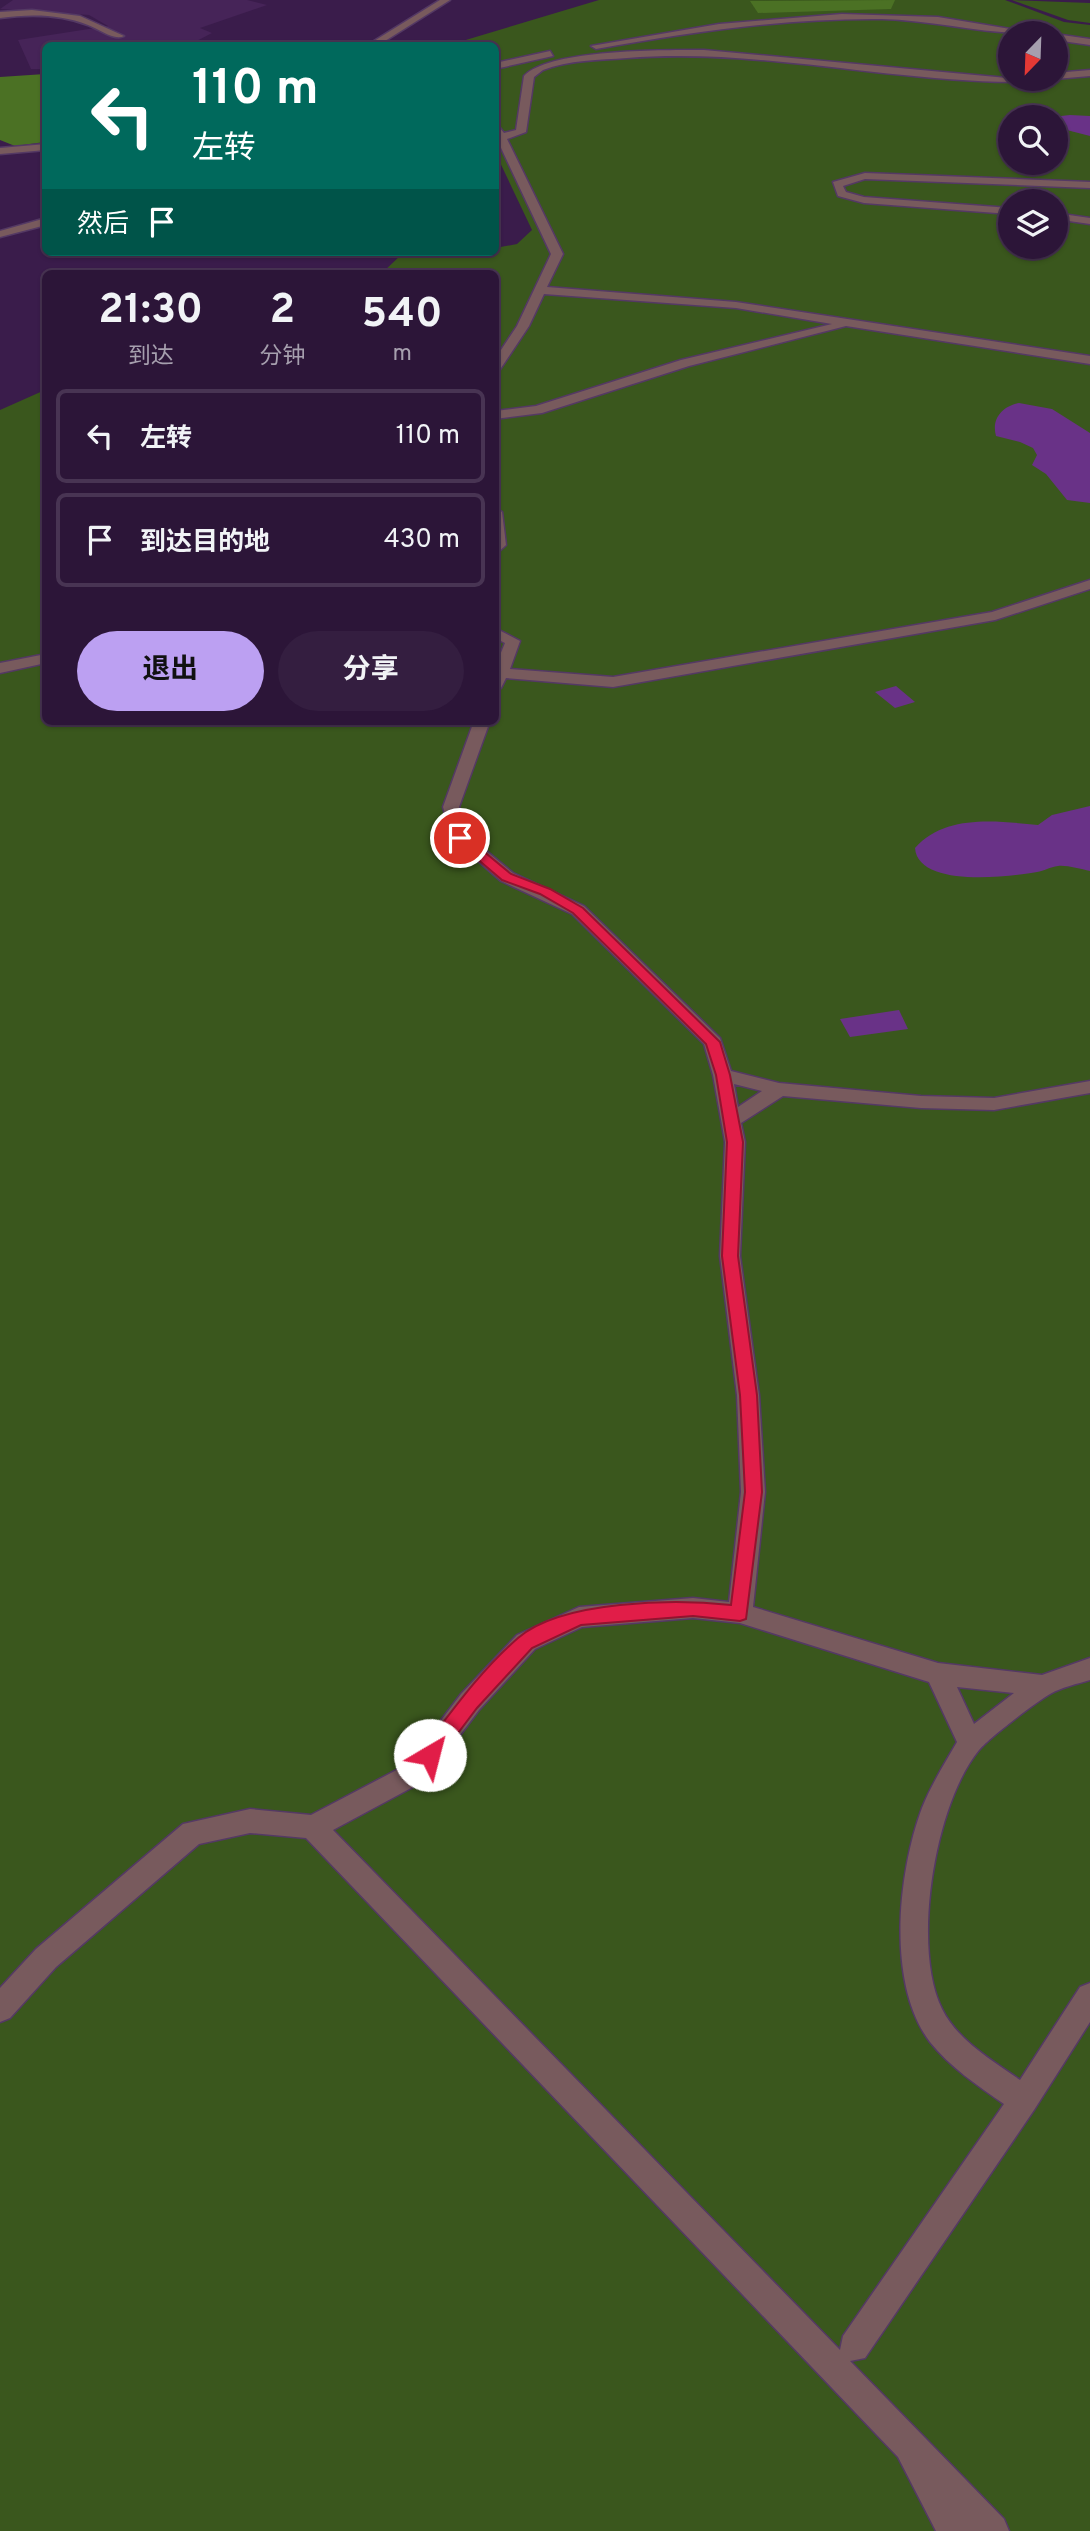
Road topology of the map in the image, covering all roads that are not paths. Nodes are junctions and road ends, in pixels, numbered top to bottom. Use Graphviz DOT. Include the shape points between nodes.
graph roads {
  1 [pos="446,0"];
  2 [pos="0,15"];
  3 [pos="998,27"];
  4 [pos="119,36"];
  5 [pos="1068,39"];
  6 [pos="377,42"];
  7 [pos="1090,42"];
  8 [pos="499,65"];
  9 [pos="1090,72"];
  10 [pos="1068,75"];
  11 [pos="998,79"];
  12 [pos="499,131"];
  13 [pos="502,137"];
  14 [pos="42,147"];
  15 [pos="0,151"];
  16 [pos="1053,184"];
  17 [pos="1090,185"];
  18 [pos="1050,189"];
  19 [pos="998,210"];
  20 [pos="1068,218"];
  21 [pos="1090,221"];
  22 [pos="42,222"];
  23 [pos="0,234"];
  24 [pos="541,290"];
  25 [pos="852,323"];
  26 [pos="1090,361"];
  27 [pos="499,362"];
  28 [pos="499,415"];
  29 [pos="1090,583"];
  30 [pos="499,634"];
  31 [pos="42,659"];
  32 [pos="0,668"];
  33 [pos="499,677"];
  34 [pos="499,680"];
  35 [pos="481,725"];
  36 [pos="723,1075"];
  37 [pos="1090,1087"];
  38 [pos="779,1090"];
  39 [pos="731,1121"];
  40 [pos="740,1613"];
  41 [pos="1090,1669"];
  42 [pos="938,1674"];
  43 [pos="1042,1686"];
  44 [pos="970,1742"];
  45 [pos="313,1827"];
  46 [pos="1090,1997"];
  47 [pos="0,2008"];
  48 [pos="1024,2100"];
  49 [pos="854,2347"];
  50 [pos="899,2432"];
  51 [pos="954,2531"];
  52 [pos="992,2531"];
  1 -- 6 [label="street"];
  2 -- 4 [label="street" via="69,15"];
  3 -- 8 [label="street" via="927,14 801,17 661,34"];
  5 -- 7 [label="street"];
  9 -- 10 [label="street"];
  11 -- 13 [label="street" via="932,77 749,56 601,57 533,71 521,131"];
  12 -- 13 [label="street"];
  13 -- 24 [label="street" via="557,254"];
  14 -- 15 [label="street"];
  16 -- 17 [label="street"];
  16 -- 18 [label="street"];
  16 -- 19 [label="street" via="865,176 837,184 842,194 864,200"];
  20 -- 21 [label="street"];
  22 -- 23 [label="street"];
  24 -- 25 [label="street" via="704,301"];
  24 -- 27 [label="street"];
  25 -- 26 [label="street"];
  25 -- 28 [label="street" via="707,357 538,410"];
  29 -- 34 [label="street" via="975,621 613,682"];
  30 -- 33 [label="street" via="513,641"];
  31 -- 32 [label="street"];
  35 -- 36 [label="street" via="451,807 460,838 507,877 578,910 713,1042"];
  36 -- 38 [label="street"];
  36 -- 39 [label="street"];
  37 -- 38 [label="street" via="994,1104"];
  38 -- 39 [label="street"];
  39 -- 40 [label="street" via="735,1142 730,1256 748,1395 753,1492"];
  40 -- 42 [label="street"];
  40 -- 45 [label="street" via="693,1608 579,1617 526,1642 470,1702 416,1772"];
  41 -- 43 [label="street"];
  42 -- 43 [label="street"];
  42 -- 44 [label="street"];
  43 -- 44 [label="street"];
  44 -- 48 [label="street" via="935,1809 916,1894 916,1967 932,2020 975,2067"];
  45 -- 47 [label="street" via="250,1821 192,1833 46,1958"];
  45 -- 50 [label="street"];
  46 -- 48 [label="street"];
  48 -- 49 [label="street"];
  50 -- 51 [label="street"];
  50 -- 52 [label="street"];
}
